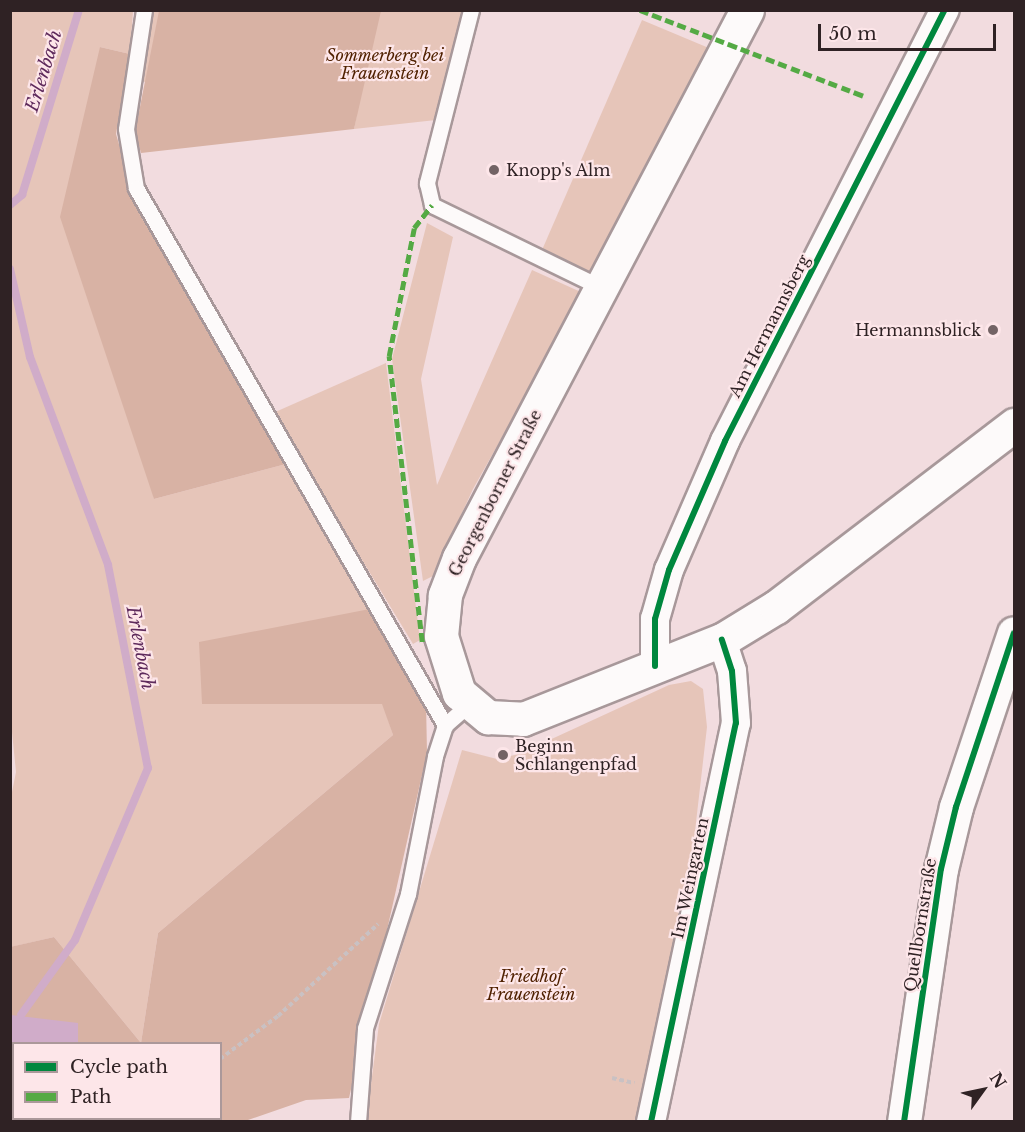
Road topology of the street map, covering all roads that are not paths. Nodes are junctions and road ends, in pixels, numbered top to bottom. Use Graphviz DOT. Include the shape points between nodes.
graph roads {
  1 [pos="144,10"];
  2 [pos="471,10"];
  3 [pos="747,10"];
  4 [pos="945,10"];
  5 [pos="600,287"];
  6 [pos="1014,425"];
  7 [pos="1014,633"];
  8 [pos="722,640"];
  9 [pos="655,666"];
  10 [pos="457,715"];
  11 [pos="358,1122"];
  12 [pos="651,1122"];
  13 [pos="904,1122"];
  1 -- 10 [label="lane" via="126,129 136,188"];
  2 -- 5 [label="lane" via="427,183 432,205"];
  3 -- 5 [label="main road, Georgenborner Straße"];
  4 -- 9 [label="street, Am Hermannsberg" via="725,441 669,570 655,619"];
  5 -- 10 [label="main road, Georgenborner Straße" via="451,577 441,615 442,652"];
  6 -- 8 [label="main road" via="776,607"];
  7 -- 13 [label="main road, Quellbornstraße" via="956,807 941,869"];
  8 -- 9 [label="main road"];
  8 -- 12 [label="street, Im Weingarten" via="732,671 736,723"];
  9 -- 10 [label="main road" via="523,719"];
  10 -- 11 [label="lane" via="408,894 365,1028"];
}
